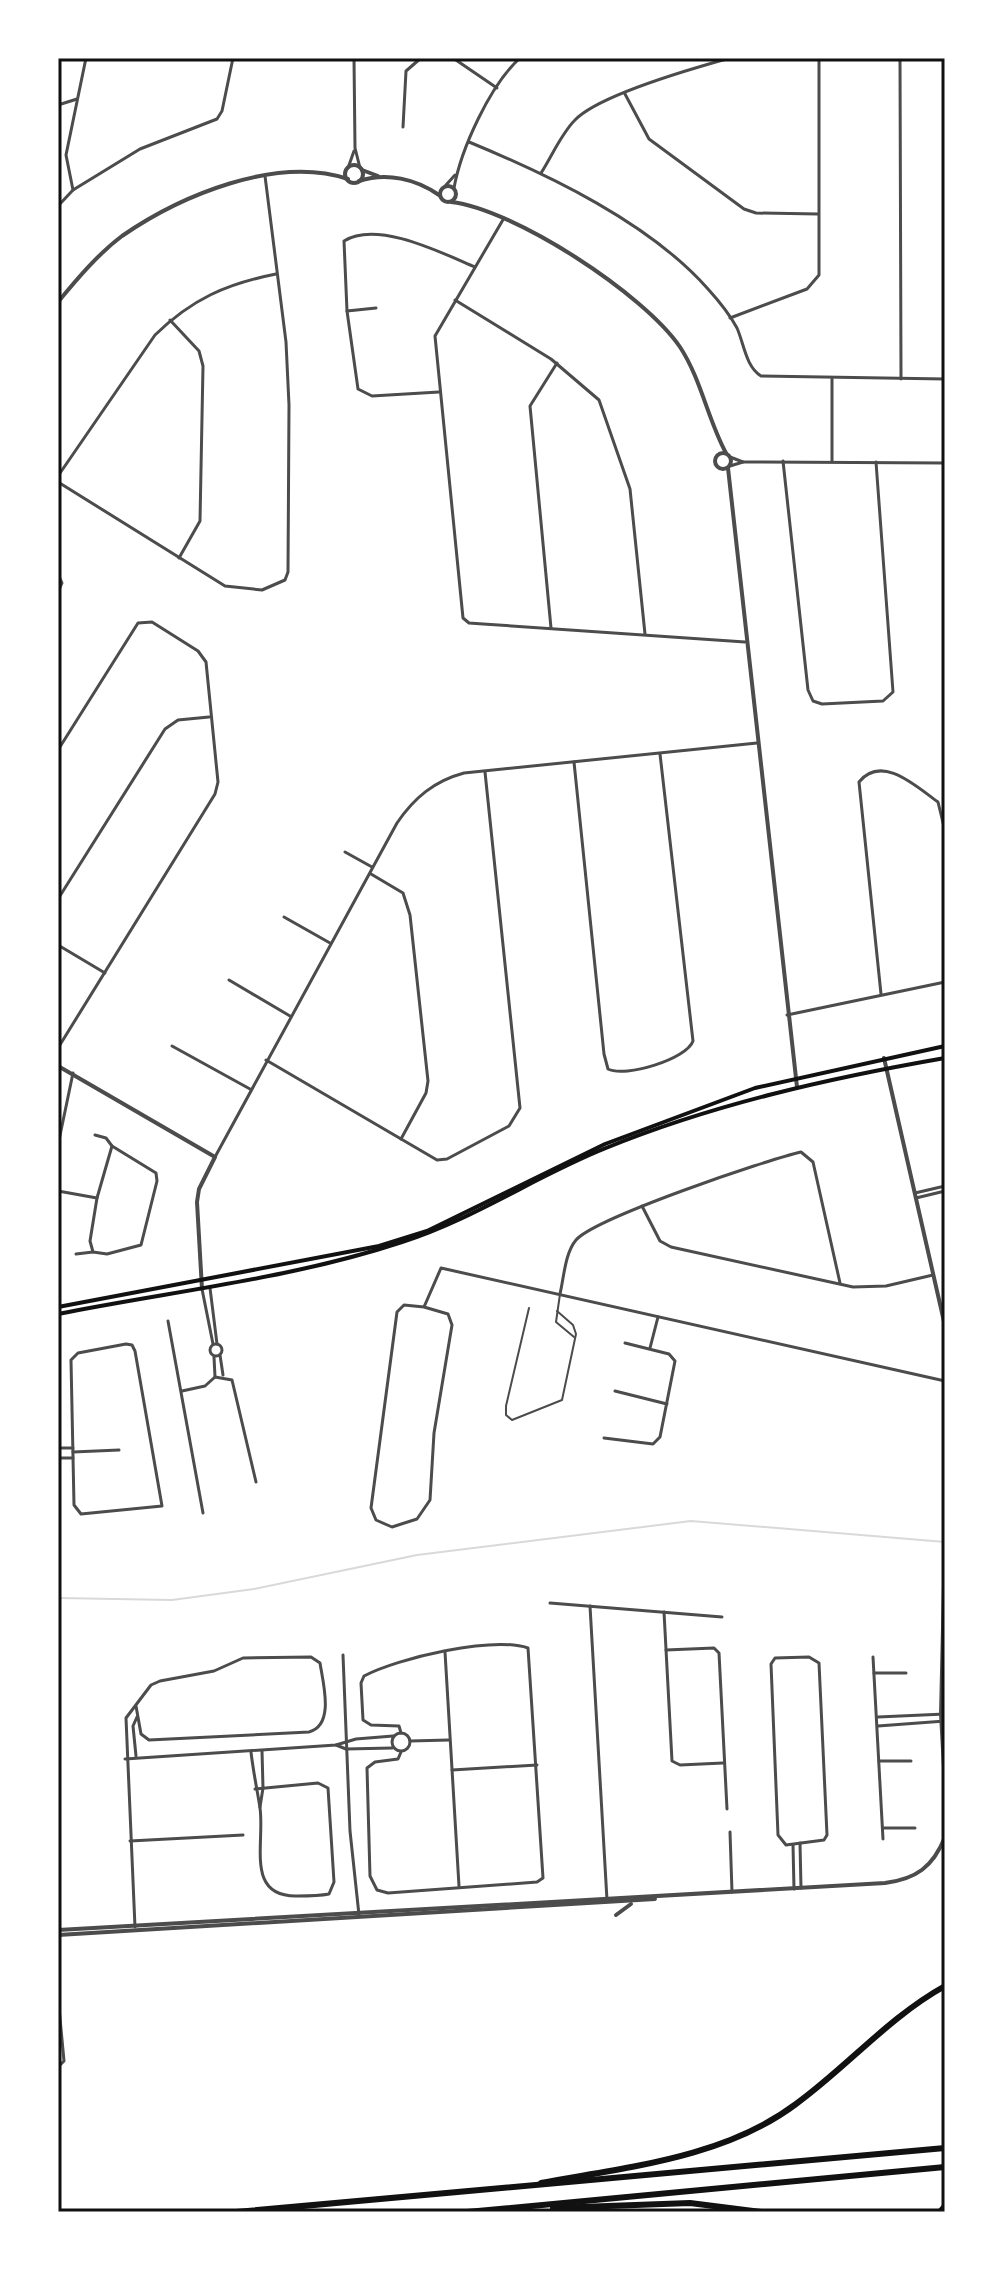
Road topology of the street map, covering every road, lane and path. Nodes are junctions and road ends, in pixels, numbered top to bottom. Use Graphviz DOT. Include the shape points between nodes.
graph roads {
  1 [pos="86,58"];
  2 [pos="233,58"];
  3 [pos="354,58"];
  4 [pos="421,58"];
  5 [pos="453,58"];
  6 [pos="520,58"];
  7 [pos="730,58"];
  8 [pos="819,58"];
  9 [pos="900,58"];
  10 [pos="497,88"];
  11 [pos="625,94"];
  12 [pos="78,98"];
  13 [pos="58,105"];
  14 [pos="403,127"];
  15 [pos="469,142"];
  16 [pos="355,148"];
  17 [pos="348,169"];
  18 [pos="361,169"];
  19 [pos="457,172"];
  20 [pos="541,173"];
  21 [pos="329,175"];
  22 [pos="265,176"];
  23 [pos="379,177"];
  24 [pos="348,179"];
  25 [pos="359,181"];
  26 [pos="445,186"];
  27 [pos="427,187"];
  28 [pos="454,189"];
  29 [pos="73,190"];
  30 [pos="439,195"];
  31 [pos="451,202"];
  32 [pos="469,204"];
  33 [pos="58,206"];
  34 [pos="819,214"];
  35 [pos="504,218"];
  36 [pos="475,267"];
  37 [pos="276,274"];
  38 [pos="455,300"];
  39 [pos="58,302"];
  40 [pos="376,308"];
  41 [pos="347,311"];
  42 [pos="730,318"];
  43 [pos="170,320"];
  44 [pos="557,363"];
  45 [pos="832,379"];
  46 [pos="901,379"];
  47 [pos="945,379"];
  48 [pos="439,392"];
  49 [pos="718,439"];
  50 [pos="717,455"];
  51 [pos="728,455"];
  52 [pos="783,461"];
  53 [pos="832,461"];
  54 [pos="743,462"];
  55 [pos="876,462"];
  56 [pos="945,463"];
  57 [pos="729,467"];
  58 [pos="718,468"];
  59 [pos="58,476"];
  60 [pos="58,482"];
  61 [pos="728,486"];
  62 [pos="179,559"];
  63 [pos="58,574"];
  64 [pos="58,592"];
  65 [pos="551,628"];
  66 [pos="645,634"];
  67 [pos="745,642"];
  68 [pos="211,717"];
  69 [pos="757,743"];
  70 [pos="58,750"];
  71 [pos="660,754"];
  72 [pos="574,762"];
  73 [pos="485,772"];
  74 [pos="945,831"];
  75 [pos="345,852"];
  76 [pos="372,867"];
  77 [pos="369,873"];
  78 [pos="58,899"];
  79 [pos="284,917"];
  80 [pos="330,943"];
  81 [pos="58,945"];
  82 [pos="105,973"];
  83 [pos="229,980"];
  84 [pos="945,982"];
  85 [pos="881,994"];
  86 [pos="787,1015"];
  87 [pos="290,1016"];
  88 [pos="172,1046"];
  89 [pos="945,1046"];
  90 [pos="58,1048"];
  91 [pos="884,1058"];
  92 [pos="945,1058"];
  93 [pos="266,1060"];
  94 [pos="58,1066"];
  95 [pos="887,1070"];
  96 [pos="73,1073"];
  97 [pos="795,1077"];
  98 [pos="797,1087"];
  99 [pos="250,1089"];
  100 [pos="61,1116"];
  101 [pos="95,1135"];
  102 [pos="401,1139"];
  103 [pos="58,1145"];
  104 [pos="112,1146"];
  105 [pos="215,1157"];
  106 [pos="945,1188"];
  107 [pos="58,1191"];
  108 [pos="915,1195"];
  109 [pos="97,1198"];
  110 [pos="642,1206"];
  111 [pos="93,1252"];
  112 [pos="76,1254"];
  113 [pos="203,1268"];
  114 [pos="933,1275"];
  115 [pos="208,1279"];
  116 [pos="201,1281"];
  117 [pos="840,1283"];
  118 [pos="210,1288"];
  119 [pos="202,1289"];
  120 [pos="560,1294"];
  121 [pos="58,1307"];
  122 [pos="424,1307"];
  123 [pos="529,1308"];
  124 [pos="557,1311"];
  125 [pos="58,1314"];
  126 [pos="658,1317"];
  127 [pos="168,1321"];
  128 [pos="945,1326"];
  129 [pos="575,1338"];
  130 [pos="625,1343"];
  131 [pos="215,1344"];
  132 [pos="650,1349"];
  133 [pos="220,1355"];
  134 [pos="213,1356"];
  135 [pos="223,1376"];
  136 [pos="215,1377"];
  137 [pos="945,1381"];
  138 [pos="181,1391"];
  139 [pos="615,1391"];
  140 [pos="667,1404"];
  141 [pos="604,1438"];
  142 [pos="58,1448"];
  143 [pos="119,1450"];
  144 [pos="73,1453"];
  145 [pos="58,1458"];
  146 [pos="256,1482"];
  147 [pos="203,1513"];
  148 [pos="945,1542"];
  149 [pos="550,1603"];
  150 [pos="590,1606"];
  151 [pos="664,1612"];
  152 [pos="722,1617"];
  153 [pos="666,1650"];
  154 [pos="445,1652"];
  155 [pos="343,1655"];
  156 [pos="873,1657"];
  157 [pos="874,1673"];
  158 [pos="906,1673"];
  159 [pos="136,1706"];
  160 [pos="943,1714"];
  161 [pos="915,1715"];
  162 [pos="137,1717"];
  163 [pos="878,1717"];
  164 [pos="943,1721"];
  165 [pos="915,1723"];
  166 [pos="878,1726"];
  167 [pos="401,1733"];
  168 [pos="393,1736"];
  169 [pos="367,1738"];
  170 [pos="449,1740"];
  171 [pos="346,1741"];
  172 [pos="410,1741"];
  173 [pos="336,1745"];
  174 [pos="368,1748"];
  175 [pos="393,1748"];
  176 [pos="346,1749"];
  177 [pos="262,1751"];
  178 [pos="251,1752"];
  179 [pos="401,1752"];
  180 [pos="136,1758"];
  181 [pos="125,1759"];
  182 [pos="879,1761"];
  183 [pos="911,1761"];
  184 [pos="723,1763"];
  185 [pos="537,1765"];
  186 [pos="452,1770"];
  187 [pos="945,1785"];
  188 [pos="263,1788"];
  189 [pos="255,1789"];
  190 [pos="260,1808"];
  191 [pos="727,1809"];
  192 [pos="883,1828"];
  193 [pos="915,1828"];
  194 [pos="730,1832"];
  195 [pos="243,1835"];
  196 [pos="945,1837"];
  197 [pos="883,1839"];
  198 [pos="130,1841"];
  199 [pos="800,1843"];
  200 [pos="793,1844"];
  201 [pos="459,1886"];
  202 [pos="801,1888"];
  203 [pos="794,1889"];
  204 [pos="732,1892"];
  205 [pos="669,1897"];
  206 [pos="610,1901"];
  207 [pos="637,1902"];
  208 [pos="616,1915"];
  209 [pos="359,1916"];
  210 [pos="135,1927"];
  211 [pos="58,1932"];
  212 [pos="945,1986"];
  213 [pos="58,1997"];
  214 [pos="58,2067"];
  215 [pos="945,2148"];
  216 [pos="945,2167"];
  217 [pos="494,2191"];
  218 [pos="945,2206"];
  219 [pos="494,2210"];
  220 [pos="236,2212"];
  221 [pos="467,2212"];
  222 [pos="761,2212"];
  223 [pos="940,2212"];
  1 -- 12 [label="street"];
  2 -- 29 [label="street" via="217,119 157,139"];
  3 -- 16 [label="street"];
  4 -- 14 [label="street" via="406,71"];
  5 -- 10 [label="street"];
  6 -- 10 [label="street"];
  7 -- 11 [label="street"];
  8 -- 34 [label="street"];
  9 -- 46 [label="street"];
  10 -- 15 [label="street"];
  11 -- 20 [label="street" via="576,118"];
  11 -- 34 [label="street" via="649,139 744,209"];
  12 -- 13 [label="street"];
  12 -- 29 [label="street" via="65,162"];
  15 -- 19 [label="street"];
  15 -- 20 [label="street"];
  16 -- 17 [label="street"];
  16 -- 18 [label="street"];
  17 -- 18 [label="street"];
  17 -- 21 [label="street"];
  17 -- 24 [label="street"];
  18 -- 23 [label="street"];
  18 -- 25 [label="street"];
  19 -- 26 [label="street"];
  19 -- 28 [label="street"];
  20 -- 42 [label="street" via="653,242 701,282"];
  21 -- 22 [label="street"];
  21 -- 24 [label="street"];
  22 -- 37 [label="street"];
  22 -- 39 [label="street" via="197,194 165,209 120,238"];
  23 -- 25 [label="street"];
  23 -- 27 [label="street"];
  24 -- 25 [label="street"];
  26 -- 27 [label="street"];
  26 -- 28 [label="street"];
  26 -- 30 [label="street"];
  27 -- 30 [label="street"];
  28 -- 31 [label="street"];
  28 -- 32 [label="street"];
  29 -- 33 [label="street"];
  30 -- 31 [label="street"];
  31 -- 32 [label="street"];
  32 -- 35 [label="street"];
  34 -- 42 [label="street" via="816,282"];
  35 -- 36 [label="street"];
  35 -- 49 [label="street" via="610,281 660,323 686,358"];
  36 -- 38 [label="street"];
  36 -- 41 [label="street" via="397,237 352,236 342,247"];
  37 -- 43 [label="street" via="225,286"];
  37 -- 62 [label="street" via="289,405 288,572 272,589 244,590 225,586"];
  38 -- 44 [label="street"];
  38 -- 48 [label="street" via="435,336"];
  40 -- 41 [label="street"];
  41 -- 48 [label="street" via="361,392"];
  42 -- 45 [label="street" via="757,374"];
  43 -- 59 [label="street"];
  43 -- 62 [label="street" via="199,351 203,376 200,521"];
  44 -- 65 [label="street" via="530,406"];
  44 -- 66 [label="street" via="597,397 623,459"];
  45 -- 46 [label="street"];
  45 -- 53 [label="street"];
  46 -- 47 [label="street"];
  48 -- 65 [label="street" via="463,618 469,623"];
  49 -- 50 [label="street"];
  49 -- 51 [label="street"];
  50 -- 51 [label="street"];
  50 -- 58 [label="street"];
  51 -- 54 [label="street"];
  51 -- 57 [label="street"];
  52 -- 53 [label="street"];
  52 -- 54 [label="street"];
  52 -- 55 [label="street" via="808,690 813,701 822,704 883,701 893,692"];
  53 -- 55 [label="street"];
  54 -- 57 [label="street"];
  55 -- 56 [label="street"];
  57 -- 58 [label="street"];
  57 -- 61 [label="street"];
  58 -- 61 [label="street"];
  60 -- 62 [label="street"];
  61 -- 67 [label="street"];
  63 -- 64 [label="street"];
  65 -- 66 [label="street"];
  66 -- 67 [label="street"];
  67 -- 69 [label="street"];
  68 -- 70 [label="street" via="209,673 202,655 145,621 131,631"];
  68 -- 78 [label="street" via="175,721 165,729"];
  68 -- 82 [label="street" via="215,794"];
  69 -- 71 [label="street"];
  69 -- 86 [label="street"];
  71 -- 72 [label="street"];
  71 -- 72 [label="street" via="693,1041 684,1054 620,1074 608,1069 604,1054"];
  72 -- 73 [label="street"];
  73 -- 76 [label="street" via="446,778 419,796"];
  73 -- 102 [label="street" via="520,1113 509,1126 444,1160"];
  74 -- 85 [label="street" via="938,802 899,774 872,773 859,782"];
  75 -- 76 [label="street"];
  76 -- 77 [label="street"];
  77 -- 80 [label="street"];
  77 -- 102 [label="street" via="398,889 409,909 428,1081"];
  79 -- 80 [label="street"];
  80 -- 87 [label="street"];
  81 -- 82 [label="street"];
  82 -- 90 [label="street"];
  83 -- 87 [label="street"];
  84 -- 85 [label="street"];
  85 -- 86 [label="street"];
  86 -- 97 [label="street"];
  87 -- 93 [label="street"];
  88 -- 99 [label="street"];
  89 -- 91 [label="main road"];
  91 -- 95 [label="street"];
  91 -- 97 [label="main road"];
  92 -- 95 [label="main road"];
  93 -- 99 [label="street"];
  93 -- 102 [label="street"];
  94 -- 96 [label="street"];
  95 -- 98 [label="main road"];
  95 -- 108 [label="street"];
  96 -- 100 [label="street"];
  96 -- 105 [label="street"];
  97 -- 98 [label="street"];
  97 -- 115 [label="main road" via="605,1144 427,1231 364,1250"];
  98 -- 118 [label="main road" via="607,1147 404,1242"];
  99 -- 105 [label="street"];
  100 -- 103 [label="street"];
  101 -- 104 [label="street"];
  104 -- 109 [label="street"];
  104 -- 111 [label="street" via="152,1167 157,1181 143,1243 107,1254"];
  105 -- 113 [label="street" via="198,1194"];
  106 -- 108 [label="street"];
  107 -- 109 [label="street"];
  108 -- 114 [label="street"];
  109 -- 111 [label="street"];
  110 -- 117 [label="street" via="660,1241 671,1247"];
  110 -- 117 [label="street" via="806,1153 817,1173"];
  110 -- 120 [label="street" via="576,1240"];
  111 -- 112 [label="street"];
  113 -- 115 [label="street"];
  113 -- 116 [label="street"];
  114 -- 117 [label="street" via="872,1288"];
  114 -- 128 [label="street"];
  115 -- 116 [label="main road"];
  115 -- 118 [label="street"];
  116 -- 119 [label="street"];
  116 -- 121 [label="main road"];
  118 -- 119 [label="main road"];
  118 -- 131 [label="street"];
  119 -- 125 [label="main road"];
  119 -- 131 [label="street"];
  120 -- 122 [label="street" via="439,1269"];
  120 -- 124 [label="lane"];
  120 -- 126 [label="street"];
  122 -- 122 [label="street" via="404,1305 397,1312 371,1508 376,1520 392,1527 417,1519 431,1494 434,1433 452,1325 448,1314"];
  123 -- 129 [label="lane" via="506,1406 509,1419 560,1403"];
  124 -- 129 [label="lane" via="573,1325"];
  124 -- 129 [label="lane" via="558,1325"];
  126 -- 132 [label="street"];
  126 -- 137 [label="street"];
  127 -- 138 [label="street"];
  130 -- 132 [label="street"];
  131 -- 133 [label="street" via="222,1348"];
  131 -- 134 [label="street" via="210,1349"];
  132 -- 140 [label="street" via="675,1361"];
  133 -- 134 [label="street"];
  133 -- 135 [label="street"];
  134 -- 136 [label="street"];
  135 -- 136 [label="street"];
  135 -- 146 [label="street" via="236,1388"];
  136 -- 138 [label="street" via="205,1386"];
  138 -- 147 [label="street"];
  139 -- 140 [label="street"];
  140 -- 141 [label="street" via="655,1443"];
  142 -- 144 [label="street"];
  143 -- 144 [label="street"];
  144 -- 144 [label="street" via="72,1358 132,1345 162,1506 79,1513 74,1505"];
  144 -- 145 [label="street"];
  148 -- 160 [label="street"];
  149 -- 150 [label="street"];
  150 -- 151 [label="street"];
  150 -- 206 [label="street"];
  151 -- 152 [label="street"];
  151 -- 153 [label="street"];
  153 -- 184 [label="street" via="672,1761"];
  153 -- 184 [label="street" via="717,1650"];
  154 -- 167 [label="street" via="428,1652 362,1679 363,1720 399,1726"];
  154 -- 170 [label="street"];
  154 -- 185 [label="street" via="528,1648"];
  155 -- 171 [label="street"];
  156 -- 157 [label="street"];
  157 -- 158 [label="street"];
  157 -- 163 [label="street"];
  159 -- 162 [label="street"];
  159 -- 162 [label="street" via="155,1682 214,1671 243,1658 311,1657 321,1665 325,1715 317,1730 149,1740 141,1734"];
  159 -- 181 [label="street" via="125,1721"];
  160 -- 161 [label="street"];
  160 -- 164 [label="street"];
  161 -- 163 [label="street"];
  161 -- 165 [label="street"];
  162 -- 180 [label="street"];
  163 -- 166 [label="street"];
  164 -- 165 [label="street"];
  164 -- 187 [label="street"];
  165 -- 166 [label="street"];
  166 -- 182 [label="street"];
  167 -- 168 [label="street"];
  167 -- 172 [label="street"];
  168 -- 169 [label="street"];
  168 -- 175 [label="street"];
  169 -- 171 [label="street"];
  169 -- 174 [label="street"];
  170 -- 172 [label="street"];
  170 -- 186 [label="street"];
  171 -- 173 [label="street"];
  171 -- 176 [label="street"];
  172 -- 179 [label="street"];
  173 -- 176 [label="street"];
  173 -- 177 [label="street"];
  174 -- 175 [label="street"];
  174 -- 176 [label="street"];
  175 -- 179 [label="street"];
  176 -- 209 [label="street"];
  177 -- 178 [label="street"];
  177 -- 188 [label="street"];
  178 -- 180 [label="street"];
  178 -- 189 [label="street"];
  179 -- 201 [label="street" via="398,1759 367,1768 373,1886 388,1893"];
  180 -- 181 [label="street"];
  181 -- 198 [label="street"];
  182 -- 183 [label="street"];
  182 -- 192 [label="street"];
  184 -- 191 [label="street"];
  185 -- 186 [label="street"];
  185 -- 201 [label="street" via="545,1877 537,1882"];
  186 -- 201 [label="street"];
  188 -- 189 [label="street"];
  188 -- 190 [label="street"];
  188 -- 190 [label="street" via="318,1783 328,1788 334,1882 329,1894 282,1896 267,1886"];
  189 -- 190 [label="street"];
  192 -- 193 [label="street"];
  192 -- 197 [label="street"];
  194 -- 204 [label="street"];
  195 -- 198 [label="street"];
  196 -- 202 [label="street" via="935,1859 903,1881"];
  198 -- 210 [label="street"];
  199 -- 200 [label="street"];
  199 -- 200 [label="street" via="824,1840 827,1829 819,1663 809,1657 775,1658 771,1664 778,1835 783,1844"];
  199 -- 202 [label="street"];
  200 -- 203 [label="street"];
  202 -- 203 [label="street"];
  203 -- 204 [label="street"];
  204 -- 205 [label="street"];
  205 -- 206 [label="street"];
  205 -- 207 [label="street"];
  206 -- 207 [label="street"];
  206 -- 209 [label="street"];
  207 -- 208 [label="street"];
  209 -- 210 [label="street"];
  210 -- 211 [label="street"];
  212 -- 217 [label="highway" via="903,2014 797,2104 743,2136 677,2156"];
  213 -- 214 [label="street" via="64,2061"];
  215 -- 217 [label="highway"];
  216 -- 219 [label="highway"];
  217 -- 220 [label="highway"];
  218 -- 223 [label="highway"];
  219 -- 221 [label="highway"];
  219 -- 222 [label="highway" via="690,2203"];
}
